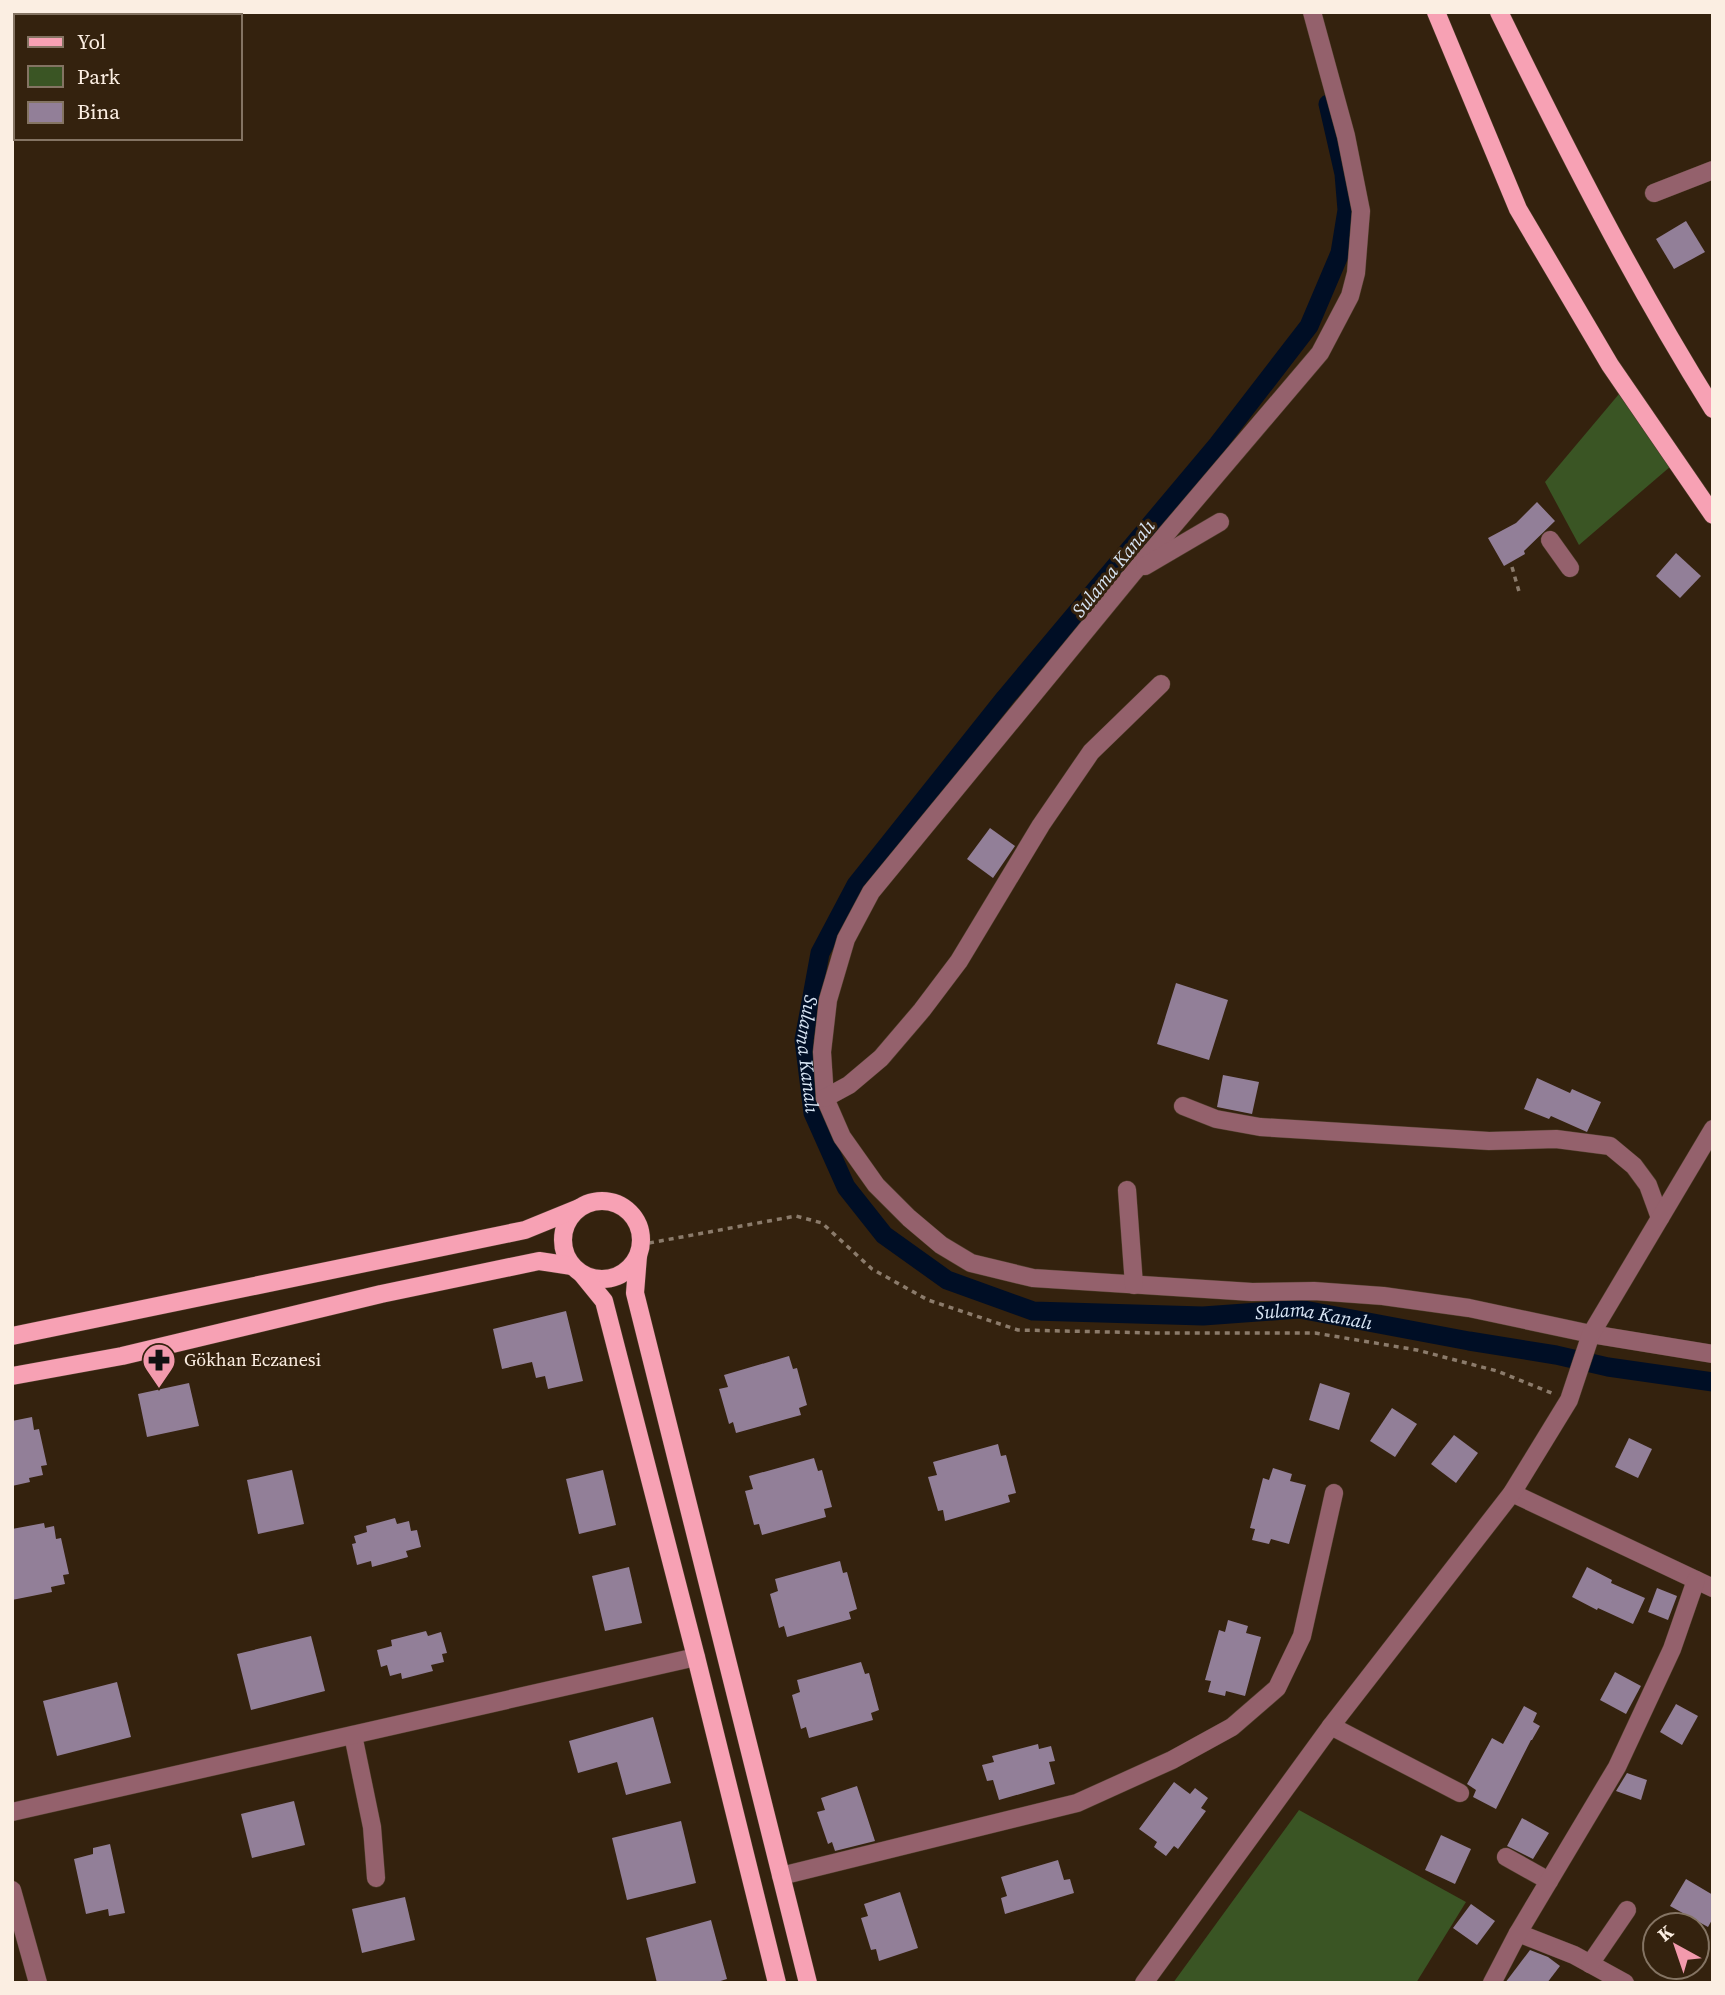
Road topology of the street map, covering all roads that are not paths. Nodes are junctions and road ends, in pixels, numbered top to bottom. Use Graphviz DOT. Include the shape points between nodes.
graph roads {
  1 [pos="1311,12"];
  2 [pos="1436,12"];
  3 [pos="1499,12"];
  4 [pos="1713,170"];
  5 [pos="1654,193"];
  6 [pos="1713,409"];
  7 [pos="1713,515"];
  8 [pos="1220,522"];
  9 [pos="1550,540"];
  10 [pos="1570,568"];
  11 [pos="1133,573"];
  12 [pos="1161,684"];
  13 [pos="825,1098"];
  14 [pos="1183,1106"];
  15 [pos="1713,1129"];
  16 [pos="1127,1190"];
  17 [pos="579,1208"];
  18 [pos="1660,1218"];
  19 [pos="639,1250"];
  20 [pos="577,1270"];
  21 [pos="1134,1285"];
  22 [pos="12,1336"];
  23 [pos="1589,1341"];
  24 [pos="1713,1354"];
  25 [pos="12,1376"];
  26 [pos="1334,1493"];
  27 [pos="1512,1493"];
  28 [pos="1696,1580"];
  29 [pos="1713,1588"];
  30 [pos="696,1657"];
  31 [pos="1331,1726"];
  32 [pos="352,1735"];
  33 [pos="1460,1793"];
  34 [pos="12,1812"];
  35 [pos="1506,1857"];
  36 [pos="781,1876"];
  37 [pos="376,1878"];
  38 [pos="1549,1881"];
  39 [pos="12,1891"];
  40 [pos="1627,1910"];
  41 [pos="1518,1933"];
  42 [pos="1590,1964"];
  43 [pos="38,1983"];
  44 [pos="777,1983"];
  45 [pos="808,1983"];
  46 [pos="1144,1983"];
  47 [pos="1492,1983"];
  48 [pos="1625,1983"];
  1 -- 11 [label="street" via="1346,136 1361,211 1350,296 1320,353"];
  2 -- 7 [label="main road" via="1518,209 1610,365"];
  3 -- 6 [label="main road" via="1553,124 1668,337"];
  4 -- 5 [label="street"];
  8 -- 11 [label="street"];
  9 -- 10 [label="street"];
  11 -- 13 [label="street" via="871,892 846,939 828,1000 822,1052"];
  12 -- 13 [label="street" via="1091,752 959,961 922,1010 881,1058"];
  13 -- 21 [label="street" via="842,1137 876,1185 941,1245 971,1264 1033,1278"];
  14 -- 18 [label="street" via="1216,1119 1260,1127 1489,1141 1556,1139 1610,1146 1648,1185"];
  15 -- 18 [label="street"];
  16 -- 21 [label="street"];
  17 -- 19 [label="main road" via="604,1200 627,1210 640,1231"];
  17 -- 20 [label="main road" via="570,1217 562,1242"];
  17 -- 22 [label="main road" via="525,1230"];
  18 -- 23 [label="street"];
  19 -- 20 [label="main road" via="630,1267 608,1279"];
  19 -- 36 [label="main road" via="635,1293"];
  20 -- 25 [label="main road" via="538,1261 122,1356"];
  20 -- 30 [label="main road" via="604,1301"];
  21 -- 23 [label="street" via="1383,1296 1469,1308"];
  23 -- 24 [label="street"];
  23 -- 27 [label="street" via="1572,1391"];
  26 -- 36 [label="street" via="1301,1636 1277,1688 1232,1727 1077,1803"];
  27 -- 28 [label="street"];
  27 -- 31 [label="street"];
  28 -- 29 [label="street"];
  28 -- 38 [label="street" via="1672,1649 1617,1767"];
  30 -- 32 [label="street"];
  30 -- 44 [label="main road"];
  31 -- 33 [label="street"];
  31 -- 46 [label="street"];
  32 -- 34 [label="street"];
  32 -- 37 [label="street" via="372,1827"];
  35 -- 38 [label="street"];
  36 -- 45 [label="main road"];
  38 -- 41 [label="street"];
  39 -- 43 [label="street"];
  40 -- 42 [label="street"];
  41 -- 42 [label="street"];
  41 -- 47 [label="street"];
  42 -- 48 [label="street"];
}
